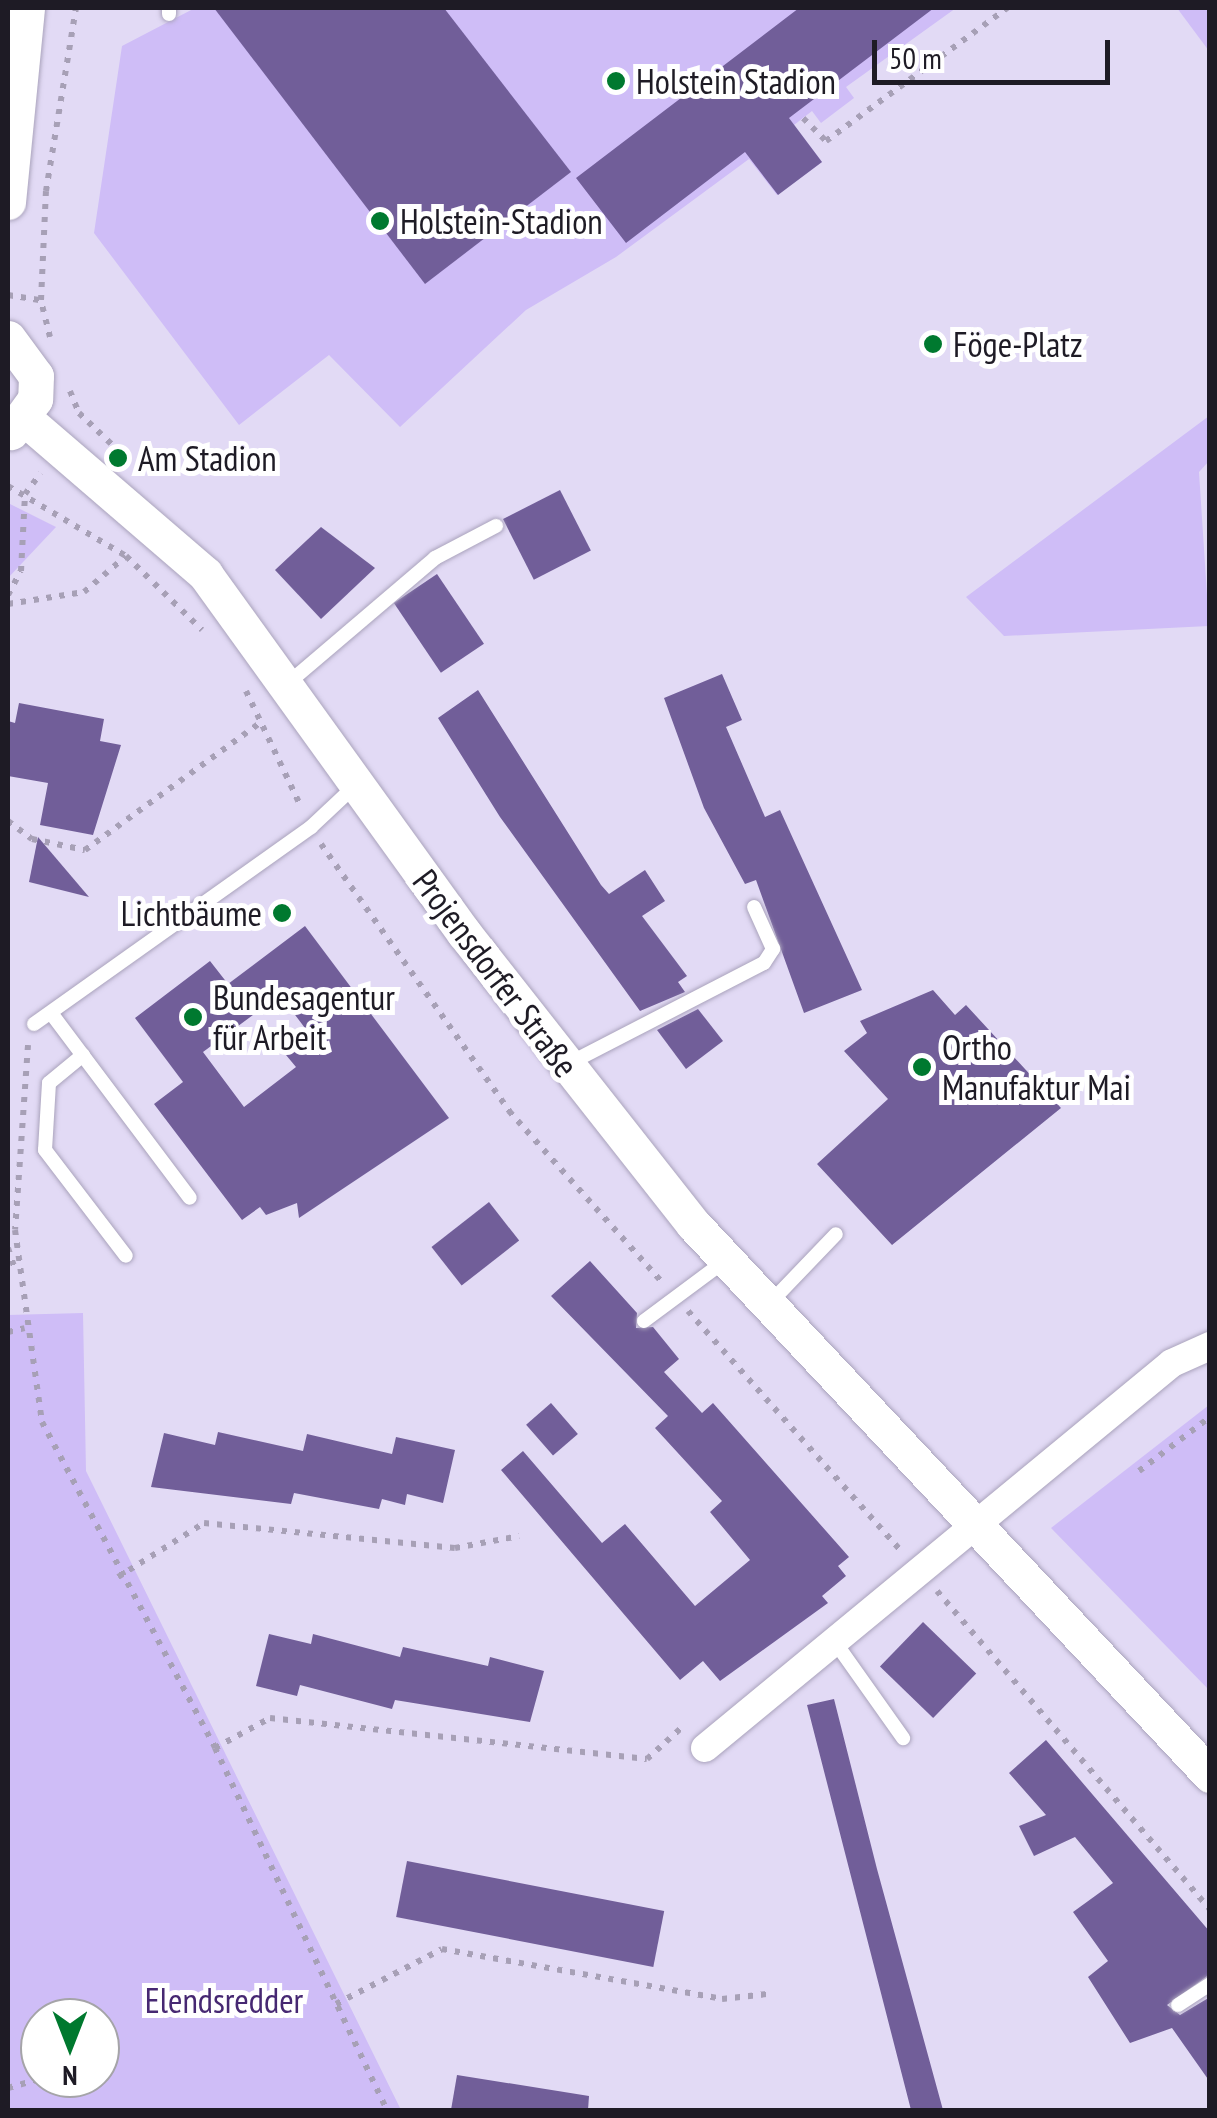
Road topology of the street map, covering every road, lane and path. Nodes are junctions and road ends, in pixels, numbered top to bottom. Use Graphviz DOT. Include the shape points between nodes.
graph roads {
  1 [pos="27,8"];
  2 [pos="76,8"];
  3 [pos="1007,8"];
  4 [pos="803,118"];
  5 [pos="8,202"];
  6 [pos="8,295"];
  7 [pos="41,300"];
  8 [pos="8,338"];
  9 [pos="53,351"];
  10 [pos="66,382"];
  11 [pos="80,413"];
  12 [pos="16,426"];
  13 [pos="8,486"];
  14 [pos="26,494"];
  15 [pos="496,526"];
  16 [pos="126,556"];
  17 [pos="8,596"];
  18 [pos="8,604"];
  19 [pos="216,644"];
  20 [pos="238,673"];
  21 [pos="286,686"];
  22 [pos="261,722"];
  23 [pos="357,783"];
  24 [pos="8,821"];
  25 [pos="311,828"];
  26 [pos="754,906"];
  27 [pos="50,1013"];
  28 [pos="34,1024"];
  29 [pos="83,1055"];
  30 [pos="566,1067"];
  31 [pos="17,1164"];
  32 [pos="8,1166"];
  33 [pos="190,1198"];
  34 [pos="836,1234"];
  35 [pos="8,1248"];
  36 [pos="126,1256"];
  37 [pos="726,1260"];
  38 [pos="18,1278"];
  39 [pos="675,1297"];
  40 [pos="768,1306"];
  41 [pos="644,1321"];
  42 [pos="25,1328"];
  43 [pos="8,1332"];
  44 [pos="1210,1346"];
  45 [pos="1210,1417"];
  46 [pos="1139,1471"];
  47 [pos="973,1527"];
  48 [pos="519,1536"];
  49 [pos="919,1571"];
  50 [pos="117,1577"];
  51 [pos="835,1642"];
  52 [pos="684,1725"];
  53 [pos="904,1738"];
  54 [pos="215,1748"];
  55 [pos="705,1748"];
  56 [pos="1210,1775"];
  57 [pos="1210,1909"];
  58 [pos="1210,1984"];
  59 [pos="767,1994"];
  60 [pos="336,2004"];
  61 [pos="1178,2006"];
  62 [pos="387,2110"];
  1 -- 5 [label="street"];
  2 -- 7 [label="path" via="46,191"];
  3 -- 4 [label="path" via="826,140"];
  6 -- 7 [label="path"];
  7 -- 9 [label="path"];
  8 -- 12 [label="street, Projensdorfer Straße" via="36,376"];
  10 -- 11 [label="path"];
  12 -- 21 [label="street, Projensdorfer Straße" via="205,574"];
  13 -- 14 [label="path"];
  14 -- 16 [label="path"];
  14 -- 17 [label="path" via="21,571"];
  15 -- 21 [label="lane" via="435,558"];
  16 -- 18 [label="path" via="84,592"];
  16 -- 19 [label="path"];
  20 -- 22 [label="path"];
  21 -- 23 [label="street, Projensdorfer Straße"];
  22 -- 24 [label="path" via="85,850 32,838"];
  22 -- 25 [label="path"];
  23 -- 25 [label="lane"];
  23 -- 30 [label="street, Projensdorfer Straße"];
  25 -- 27 [label="lane"];
  25 -- 39 [label="path" via="509,1111"];
  26 -- 30 [label="lane" via="773,949 764,963 607,1037"];
  27 -- 28 [label="lane"];
  27 -- 29 [label="lane"];
  28 -- 31 [label="path" via="20,1072"];
  29 -- 33 [label="lane"];
  29 -- 36 [label="lane" via="49,1083 45,1150"];
  30 -- 37 [label="street, Projensdorfer Straße"];
  31 -- 32 [label="path"];
  31 -- 38 [label="path"];
  34 -- 40 [label="lane"];
  35 -- 38 [label="path"];
  37 -- 39 [label="lane"];
  37 -- 40 [label="street, Projensdorfer Straße"];
  38 -- 42 [label="path"];
  39 -- 41 [label="lane"];
  39 -- 49 [label="path"];
  40 -- 47 [label="street, Projensdorfer Straße"];
  42 -- 43 [label="path"];
  42 -- 50 [label="path" via="42,1422"];
  44 -- 47 [label="street" via="1172,1363"];
  45 -- 46 [label="path"];
  47 -- 49 [label="street"];
  47 -- 56 [label="street, Projensdorfer Straße"];
  48 -- 50 [label="path" via="455,1548 204,1523"];
  49 -- 51 [label="street"];
  49 -- 57 [label="path"];
  50 -- 54 [label="path"];
  51 -- 53 [label="lane"];
  51 -- 55 [label="street"];
  52 -- 54 [label="path" via="647,1759 270,1718"];
  54 -- 60 [label="path"];
  58 -- 61 [label="lane"];
  59 -- 60 [label="path" via="722,1999 442,1949"];
  60 -- 62 [label="path"];
}
